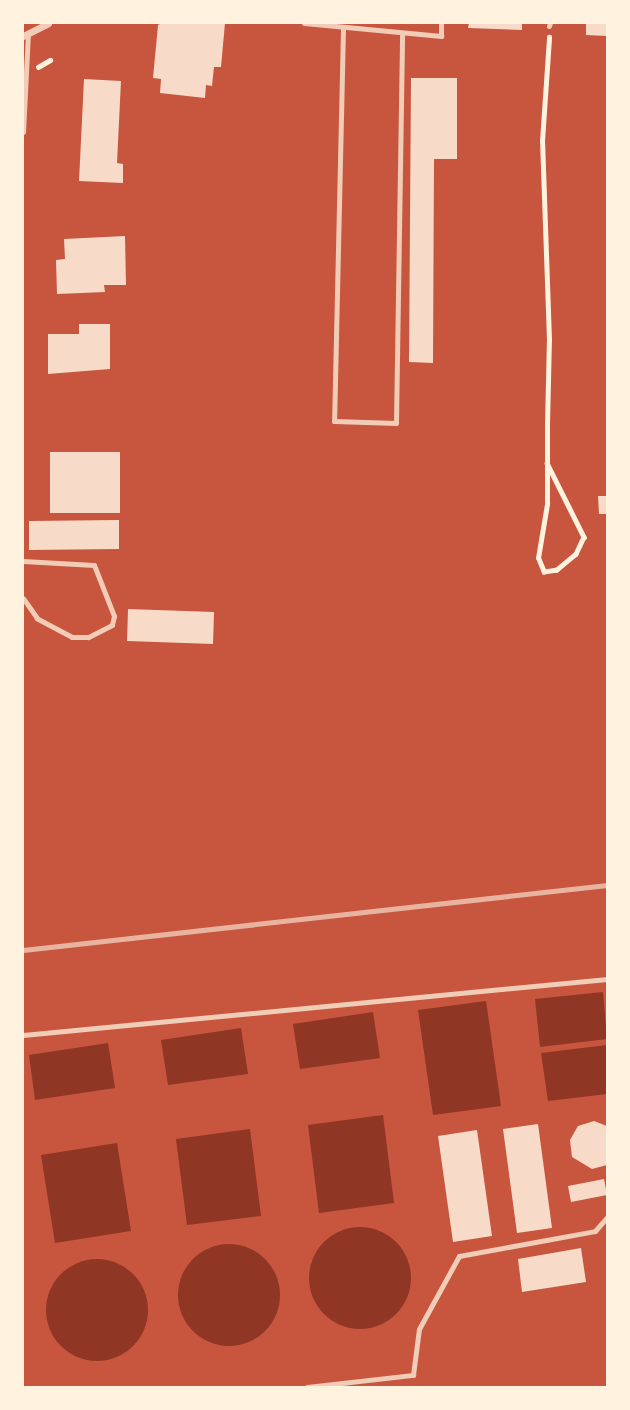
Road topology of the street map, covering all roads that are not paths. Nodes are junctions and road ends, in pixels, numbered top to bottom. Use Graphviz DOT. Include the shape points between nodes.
graph roads {
  1 [pos="48,23"];
  2 [pos="304,23"];
  3 [pos="441,23"];
  4 [pos="343,29"];
  5 [pos="402,33"];
  6 [pos="25,35"];
  7 [pos="23,132"];
  8 [pos="23,561"];
  9 [pos="23,598"];
  10 [pos="607,979"];
  11 [pos="23,1035"];
  12 [pos="607,1217"];
  13 [pos="307,1387"];
  1 -- 6 [label="street"];
  2 -- 4 [label="lane"];
  3 -- 5 [label="lane" via="441,36"];
  4 -- 5 [label="lane"];
  4 -- 5 [label="lane" via="334,421 397,423"];
  6 -- 7 [label="lane"];
  8 -- 9 [label="lane" via="94,565 114,616 112,625 88,637 72,637 37,618"];
  10 -- 11 [label="lane"];
  12 -- 13 [label="lane" via="596,1231 459,1256 419,1329 413,1375"];
}
